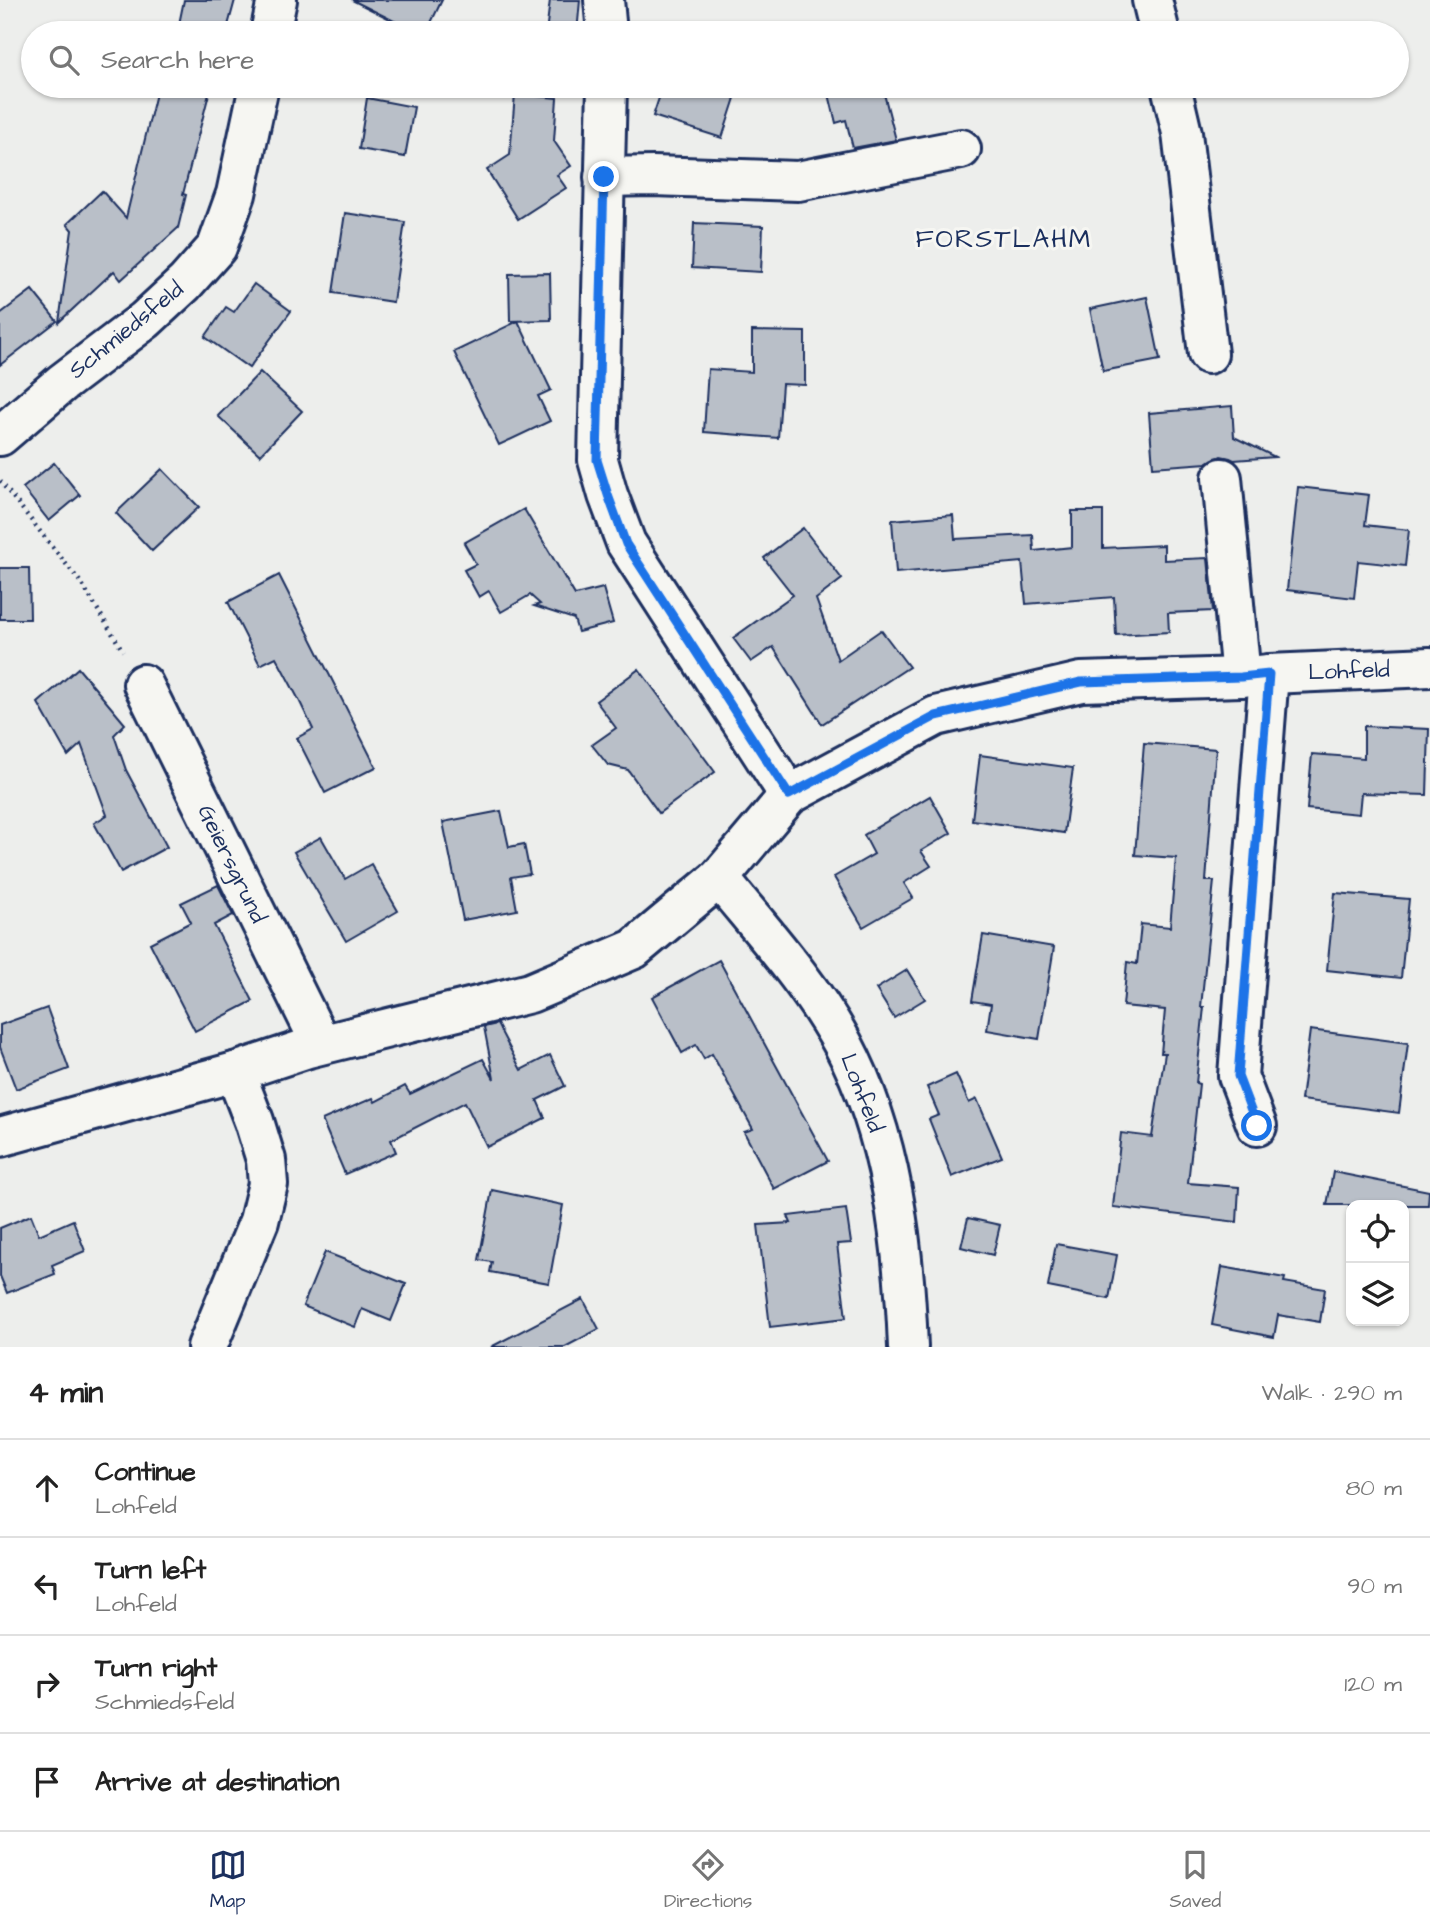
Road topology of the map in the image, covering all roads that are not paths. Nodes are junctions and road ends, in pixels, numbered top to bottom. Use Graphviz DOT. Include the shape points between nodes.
graph roads {
  1 [pos="277,0"];
  2 [pos="604,0"];
  3 [pos="1152,0"];
  4 [pos="273,21"];
  5 [pos="606,21"];
  6 [pos="1157,21"];
  7 [pos="256,98"];
  8 [pos="607,98"];
  9 [pos="1174,98"];
  10 [pos="961,149"];
  11 [pos="604,177"];
  12 [pos="1208,354"];
  13 [pos="0,436"];
  14 [pos="1222,478"];
  15 [pos="1430,667"];
  16 [pos="1255,676"];
  17 [pos="143,684"];
  18 [pos="789,795"];
  19 [pos="719,878"];
  20 [pos="321,1044"];
  21 [pos="234,1072"];
  22 [pos="1257,1126"];
  23 [pos="0,1137"];
  24 [pos="208,1347"];
  25 [pos="908,1347"];
  1 -- 4 [label="street"];
  2 -- 5 [label="street"];
  3 -- 6 [label="street"];
  7 -- 13 [label="street, Schmiedsfeld" via="236,194 217,247 145,320"];
  8 -- 11 [label="street"];
  9 -- 12 [label="street"];
  10 -- 11 [label="street" via="798,181"];
  11 -- 18 [label="street" via="597,460 626,544"];
  14 -- 16 [label="street"];
  15 -- 16 [label="street, Lohfeld"];
  16 -- 18 [label="street, Lohfeld" via="1081,682 936,716"];
  16 -- 22 [label="street" via="1238,1076"];
  17 -- 20 [label="street, Geiersgrund"];
  18 -- 19 [label="street, Lohfeld"];
  19 -- 20 [label="street, Lohfeld" via="634,949 530,993"];
  19 -- 25 [label="street, Lohfeld" via="805,984 843,1044 869,1104 886,1159 897,1221"];
  20 -- 21 [label="street"];
  21 -- 23 [label="street"];
  21 -- 24 [label="street" via="266,1160 268,1184 259,1221"];
}
